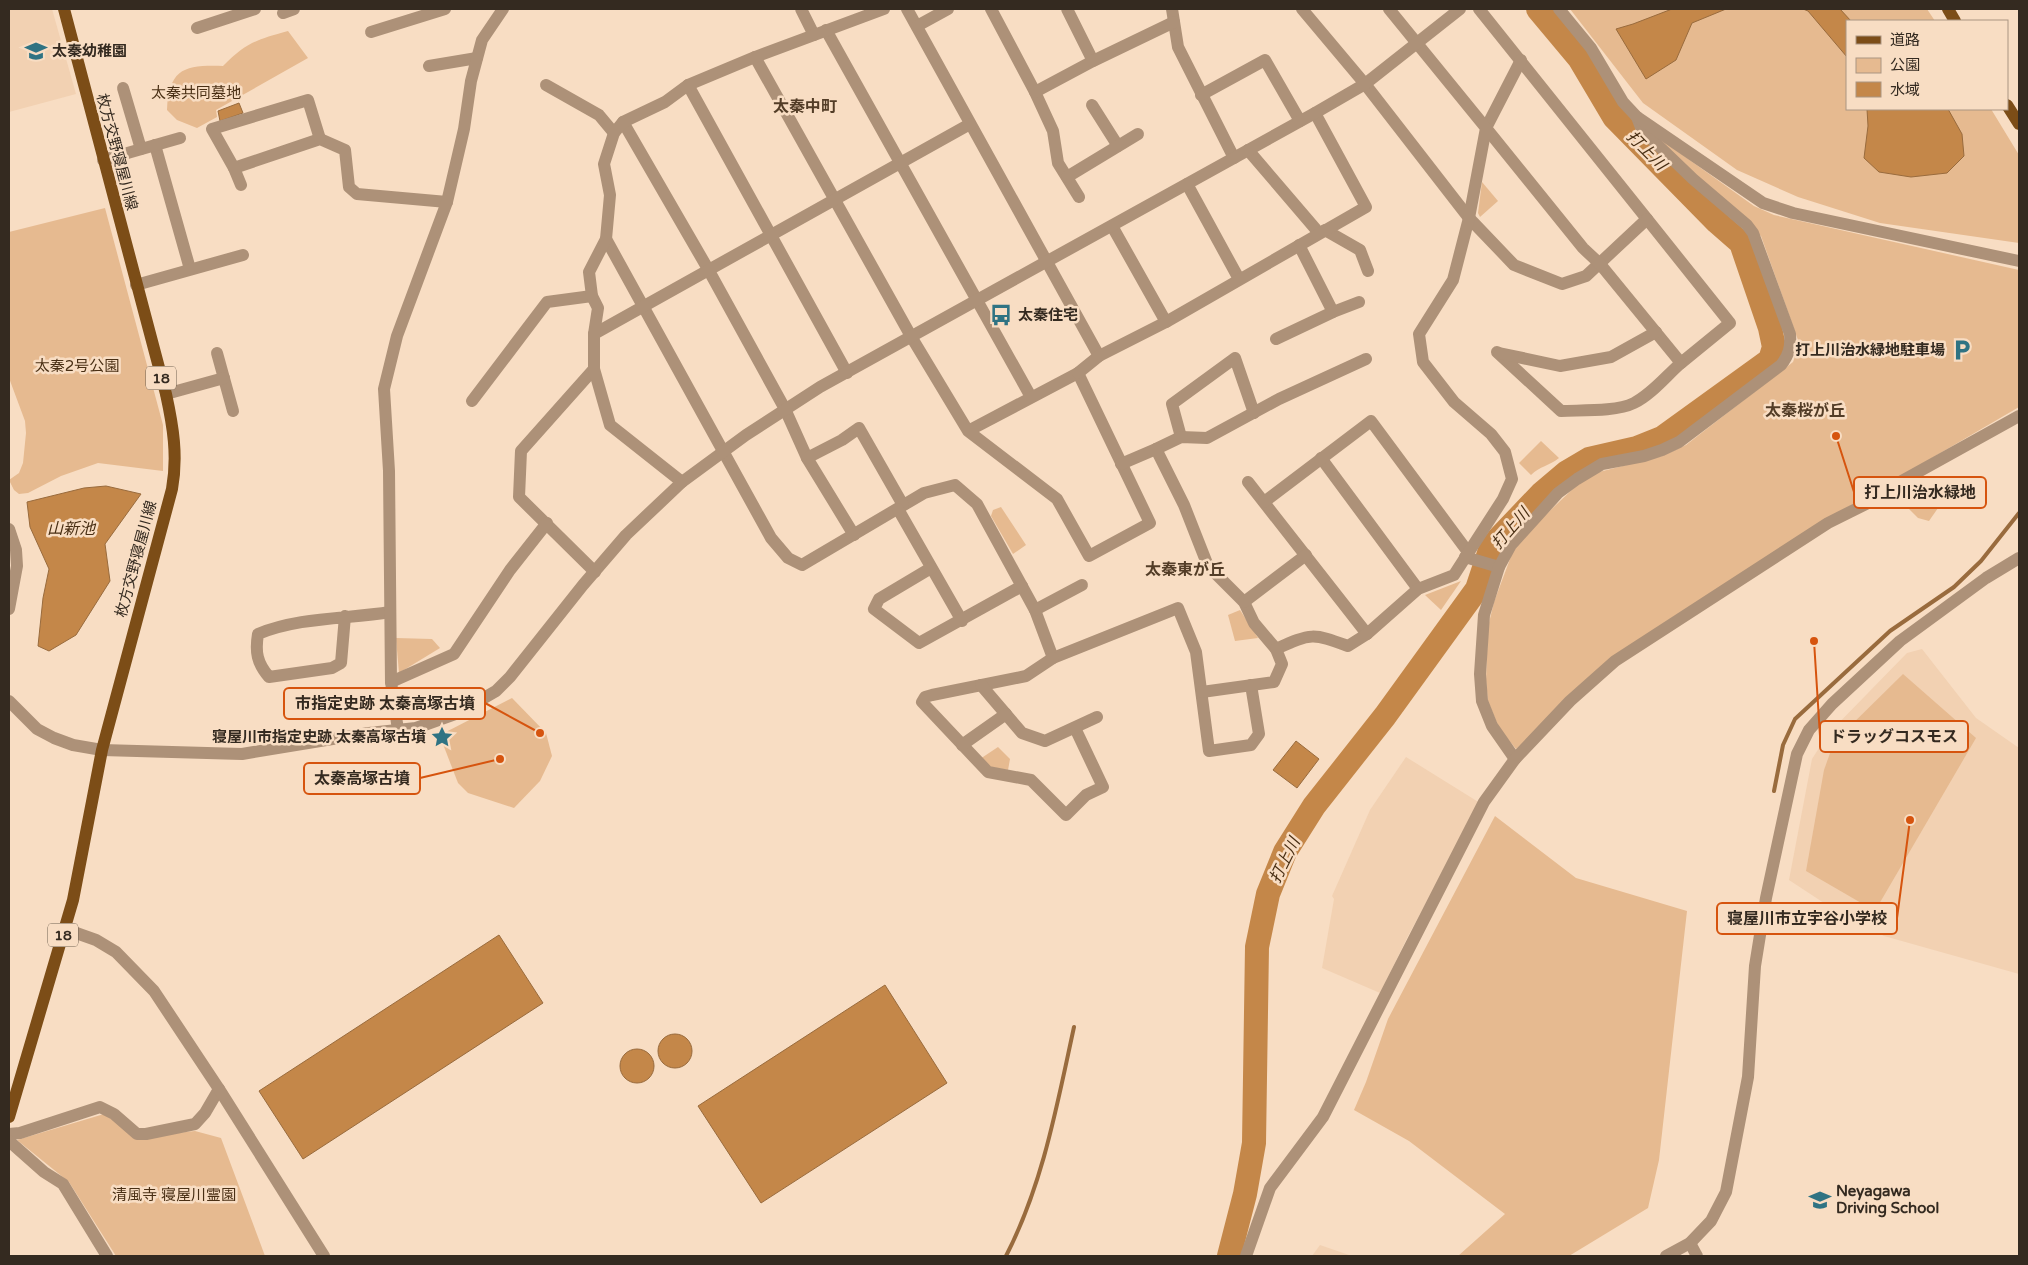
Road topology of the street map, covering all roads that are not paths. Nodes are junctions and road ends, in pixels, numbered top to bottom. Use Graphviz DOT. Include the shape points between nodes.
graph roads {
  1 [pos="64,9"];
  2 [pos="255,9"];
  3 [pos="437,9"];
  4 [pos="801,9"];
  5 [pos="884,9"];
  6 [pos="907,9"];
  7 [pos="948,9"];
  8 [pos="991,9"];
  9 [pos="1067,9"];
  10 [pos="1302,9"];
  11 [pos="1389,9"];
  12 [pos="1460,9"];
  13 [pos="1479,9"];
  14 [pos="1558,9"];
  15 [pos="1948,9"];
  16 [pos="500,10"];
  17 [pos="1173,15"];
  18 [pos="1954,20"];
  19 [pos="917,26"];
  20 [pos="197,28"];
  21 [pos="826,30"];
  22 [pos="371,32"];
  23 [pos="814,35"];
  24 [pos="1417,43"];
  25 [pos="755,57"];
  26 [pos="477,58"];
  27 [pos="1521,60"];
  28 [pos="1093,61"];
  29 [pos="429,66"];
  30 [pos="1365,84"];
  31 [pos="546,85"];
  32 [pos="688,85"];
  33 [pos="123,88"];
  34 [pos="1035,92"];
  35 [pos="1201,95"];
  36 [pos="1092,105"];
  37 [pos="2008,107"];
  38 [pos="1315,113"];
  39 [pos="1638,117"];
  40 [pos="1300,121"];
  41 [pos="623,122"];
  42 [pos="970,124"];
  43 [pos="2019,124"];
  44 [pos="1486,128"];
  45 [pos="614,133"];
  46 [pos="1138,134"];
  47 [pos="180,138"];
  48 [pos="320,139"];
  49 [pos="155,145"];
  50 [pos="1118,146"];
  51 [pos="141,149"];
  52 [pos="1248,150"];
  53 [pos="1234,158"];
  54 [pos="103,160"];
  55 [pos="900,164"];
  56 [pos="234,168"];
  57 [pos="1067,177"];
  58 [pos="1187,184"];
  59 [pos="241,185"];
  60 [pos="1079,197"];
  61 [pos="836,200"];
  62 [pos="447,202"];
  63 [pos="1469,218"];
  64 [pos="1647,219"];
  65 [pos="1112,226"];
  66 [pos="1322,232"];
  67 [pos="771,235"];
  68 [pos="606,239"];
  69 [pos="1298,245"];
  70 [pos="243,255"];
  71 [pos="2019,261"];
  72 [pos="1046,262"];
  73 [pos="1600,264"];
  74 [pos="190,269"];
  75 [pos="708,269"];
  76 [pos="1368,271"];
  77 [pos="1240,279"];
  78 [pos="136,284"];
  79 [pos="592,296"];
  80 [pos="977,300"];
  81 [pos="1359,302"];
  82 [pos="643,306"];
  83 [pos="1333,312"];
  84 [pos="1166,322"];
  85 [pos="1656,332"];
  86 [pos="594,334"];
  87 [pos="912,338"];
  88 [pos="1276,339"];
  89 [pos="217,353"];
  90 [pos="1099,356"];
  91 [pos="1366,359"];
  92 [pos="1681,363"];
  93 [pos="594,369"];
  94 [pos="848,373"];
  95 [pos="1078,373"];
  96 [pos="224,378"];
  97 [pos="166,394"];
  98 [pos="1031,398"];
  99 [pos="472,402"];
  100 [pos="785,409"];
  101 [pos="233,411"];
  102 [pos="1254,413"];
  103 [pos="2019,416"];
  104 [pos="968,431"];
  105 [pos="1181,437"];
  106 [pos="724,450"];
  107 [pos="1156,450"];
  108 [pos="807,458"];
  109 [pos="1321,458"];
  110 [pos="1121,464"];
  111 [pos="682,482"];
  112 [pos="1248,482"];
  113 [pos="1264,502"];
  114 [pos="900,507"];
  115 [pos="547,523"];
  116 [pos="9,529"];
  117 [pos="854,535"];
  118 [pos="1306,556"];
  119 [pos="1470,556"];
  120 [pos="2019,558"];
  121 [pos="1499,567"];
  122 [pos="931,568"];
  123 [pos="595,572"];
  124 [pos="1082,585"];
  125 [pos="1022,586"];
  126 [pos="1418,589"];
  127 [pos="1244,602"];
  128 [pos="9,609"];
  129 [pos="1035,610"];
  130 [pos="390,612"];
  131 [pos="345,616"];
  132 [pos="962,621"];
  133 [pos="1367,634"];
  134 [pos="1276,649"];
  135 [pos="1053,658"];
  136 [pos="391,682"];
  137 [pos="981,685"];
  138 [pos="1251,685"];
  139 [pos="1202,692"];
  140 [pos="9,701"];
  141 [pos="1006,714"];
  142 [pos="1097,716"];
  143 [pos="1075,728"];
  144 [pos="398,730"];
  145 [pos="962,745"];
  146 [pos="102,750"];
  147 [pos="1515,759"];
  148 [pos="65,929"];
  149 [pos="219,1088"];
  150 [pos="9,1117"];
  151 [pos="9,1134"];
  152 [pos="9,1141"];
  153 [pos="1690,1242"];
  154 [pos="107,1256"];
  155 [pos="324,1256"];
  156 [pos="1246,1256"];
  157 [pos="1666,1256"];
  158 [pos="1697,1256"];
  1 -- 54 [label="main road, 枚方交野寝屋川線 / 18"];
  2 -- 20 [label="street"];
  3 -- 22 [label="street"];
  4 -- 23 [label="street"];
  5 -- 21 [label="street"];
  6 -- 19 [label="street"];
  7 -- 19 [label="street"];
  8 -- 34 [label="street"];
  9 -- 28 [label="street"];
  10 -- 30 [label="street"];
  11 -- 24 [label="street"];
  12 -- 24 [label="street"];
  13 -- 27 [label="street"];
  14 -- 39 [label="street" via="1591,48 1623,102"];
  15 -- 18 [label="main road"];
  16 -- 26 [label="street" via="482,40"];
  17 -- 28 [label="street"];
  17 -- 35 [label="street" via="1178,47"];
  19 -- 42 [label="street"];
  21 -- 23 [label="street"];
  21 -- 55 [label="street"];
  23 -- 25 [label="street"];
  24 -- 30 [label="street"];
  24 -- 44 [label="street"];
  25 -- 32 [label="street"];
  25 -- 61 [label="street"];
  26 -- 29 [label="street"];
  26 -- 62 [label="street"];
  27 -- 44 [label="street"];
  27 -- 64 [label="street"];
  28 -- 34 [label="street"];
  30 -- 38 [label="street"];
  30 -- 63 [label="street"];
  31 -- 45 [label="street" via="599,115"];
  32 -- 41 [label="street" via="665,102"];
  32 -- 67 [label="street"];
  33 -- 51 [label="street"];
  34 -- 57 [label="street" via="1054,131 1058,163"];
  35 -- 40 [label="street" via="1264,60"];
  35 -- 53 [label="street"];
  36 -- 50 [label="street"];
  37 -- 43 [label="main road"];
  38 -- 40 [label="street"];
  38 -- 66 [label="street" via="1366,207"];
  39 -- 71 [label="street" via="1763,203 1793,213"];
  39 -- 121 [label="street" via="1642,130 1753,233 1790,334 1788,356 1781,365 1679,442 1644,456 1602,464 1576,478 1511,545"];
  40 -- 52 [label="street"];
  41 -- 45 [label="street"];
  41 -- 75 [label="street"];
  42 -- 55 [label="street"];
  42 -- 72 [label="street"];
  44 -- 63 [label="street"];
  44 -- 73 [label="street" via="1583,248"];
  45 -- 68 [label="street" via="604,164 610,196"];
  46 -- 50 [label="street"];
  47 -- 49 [label="street"];
  48 -- 56 [label="street"];
  48 -- 56 [label="street" via="308,100 212,129"];
  48 -- 62 [label="street" via="345,150 349,187 357,194"];
  49 -- 51 [label="street"];
  49 -- 74 [label="street"];
  50 -- 57 [label="street"];
  51 -- 54 [label="street"];
  52 -- 53 [label="street"];
  52 -- 66 [label="street"];
  53 -- 58 [label="street"];
  54 -- 78 [label="main road, 枚方交野寝屋川線 / 18"];
  55 -- 61 [label="street"];
  55 -- 80 [label="street"];
  56 -- 59 [label="street"];
  57 -- 60 [label="street"];
  58 -- 65 [label="street"];
  58 -- 77 [label="street"];
  61 -- 67 [label="street"];
  61 -- 87 [label="street"];
  62 -- 130 [label="street" via="397,336 384,389"];
  63 -- 73 [label="street" via="1514,265 1562,284 1586,276"];
  63 -- 119 [label="street" via="1453,280 1419,334 1424,362 1454,402 1491,434 1505,452 1512,479"];
  64 -- 73 [label="street"];
  64 -- 92 [label="street" via="1730,323"];
  65 -- 72 [label="street"];
  65 -- 84 [label="street"];
  66 -- 69 [label="street"];
  66 -- 76 [label="street" via="1360,250"];
  67 -- 75 [label="street"];
  67 -- 94 [label="street"];
  68 -- 79 [label="street" via="589,272"];
  68 -- 82 [label="street"];
  69 -- 77 [label="street"];
  69 -- 83 [label="street"];
  70 -- 74 [label="street"];
  72 -- 80 [label="street"];
  72 -- 90 [label="street"];
  73 -- 85 [label="street"];
  74 -- 78 [label="street"];
  75 -- 82 [label="street"];
  75 -- 100 [label="street"];
  77 -- 84 [label="street"];
  78 -- 97 [label="main road, 枚方交野寝屋川線 / 18"];
  79 -- 86 [label="street" via="598,308"];
  79 -- 99 [label="street" via="547,302"];
  80 -- 87 [label="street"];
  80 -- 98 [label="street"];
  81 -- 83 [label="street"];
  82 -- 86 [label="street"];
  82 -- 106 [label="street"];
  83 -- 88 [label="street"];
  84 -- 90 [label="street"];
  85 -- 92 [label="street"];
  85 -- 92 [label="street" via="1611,357 1560,366 1498,352 1561,411 1633,404"];
  86 -- 93 [label="street"];
  87 -- 94 [label="street"];
  87 -- 104 [label="street"];
  89 -- 96 [label="street"];
  90 -- 95 [label="street"];
  91 -- 102 [label="street"];
  93 -- 111 [label="street" via="610,425"];
  93 -- 115 [label="street" via="521,451 519,497"];
  94 -- 100 [label="street"];
  95 -- 98 [label="street"];
  95 -- 110 [label="street"];
  96 -- 97 [label="street"];
  96 -- 101 [label="street"];
  97 -- 146 [label="main road, 枚方交野寝屋川線 / 18" via="174,437 174,476"];
  98 -- 104 [label="street"];
  100 -- 106 [label="street"];
  100 -- 108 [label="street"];
  102 -- 105 [label="street" via="1207,438"];
  102 -- 105 [label="street" via="1235,358 1172,404"];
  103 -- 147 [label="street" via="1828,523 1615,661 1570,701"];
  104 -- 110 [label="street" via="1057,499 1089,556 1150,523"];
  105 -- 107 [label="street"];
  106 -- 111 [label="street"];
  106 -- 117 [label="street" via="771,538 788,558 802,565"];
  107 -- 110 [label="street"];
  107 -- 127 [label="street" via="1184,505 1208,566"];
  108 -- 114 [label="street" via="859,428"];
  108 -- 117 [label="street"];
  109 -- 113 [label="street"];
  109 -- 119 [label="street" via="1371,421"];
  109 -- 126 [label="street"];
  111 -- 123 [label="street" via="626,535"];
  112 -- 113 [label="street"];
  113 -- 118 [label="street"];
  114 -- 117 [label="street"];
  114 -- 122 [label="street"];
  114 -- 125 [label="street" via="924,493 955,486 977,504"];
  115 -- 123 [label="street"];
  115 -- 136 [label="street" via="510,570 454,654"];
  116 -- 128 [label="street" via="17,566"];
  118 -- 127 [label="street"];
  118 -- 133 [label="street"];
  119 -- 121 [label="street"];
  119 -- 126 [label="street" via="1454,575"];
  120 -- 153 [label="street" via="1914,630 1875,662 1809,730 1797,754 1766,898 1755,966 1748,1077 1726,1192 1710,1221"];
  121 -- 147 [label="street" via="1484,615 1480,674 1482,701 1492,726"];
  122 -- 132 [label="street"];
  122 -- 132 [label="street" via="879,599 874,609 920,643"];
  123 -- 144 [label="street" via="496,691 458,713 416,728"];
  124 -- 129 [label="street"];
  125 -- 129 [label="street"];
  125 -- 132 [label="street"];
  126 -- 133 [label="street"];
  127 -- 134 [label="street" via="1254,623"];
  129 -- 135 [label="street"];
  130 -- 131 [label="street"];
  130 -- 136 [label="street"];
  131 -- 131 [label="street" via="272,628 258,634 256,647 260,667 269,677 332,668 340,663"];
  133 -- 134 [label="street" via="1348,646 1319,636 1304,636"];
  134 -- 138 [label="street" via="1282,664 1274,682"];
  135 -- 137 [label="street" via="1026,676"];
  135 -- 139 [label="street" via="1178,608 1196,652"];
  136 -- 144 [label="street"];
  137 -- 141 [label="street"];
  137 -- 145 [label="street" via="932,694 922,702"];
  138 -- 139 [label="street"];
  138 -- 139 [label="street" via="1258,734 1251,746 1209,751"];
  140 -- 146 [label="street" via="37,728 54,738"];
  141 -- 143 [label="street" via="1022,734 1045,741"];
  141 -- 145 [label="street"];
  142 -- 143 [label="street"];
  143 -- 145 [label="street" via="1103,787 1086,795 1066,815 1031,780 988,772"];
  144 -- 146 [label="street" via="242,754"];
  146 -- 148 [label="main road, 枚方交野寝屋川線 / 18"];
  147 -- 156 [label="street" via="1484,802 1323,1118 1270,1188"];
  148 -- 149 [label="street" via="96,940 116,952 154,991"];
  148 -- 150 [label="main road, 枚方交野寝屋川線 / 18"];
  149 -- 151 [label="street" via="195,1124 137,1134 114,1114 100,1107"];
  149 -- 155 [label="street"];
  152 -- 154 [label="street" via="63,1184"];
  153 -- 157 [label="street"];
  153 -- 158 [label="street"];
}
